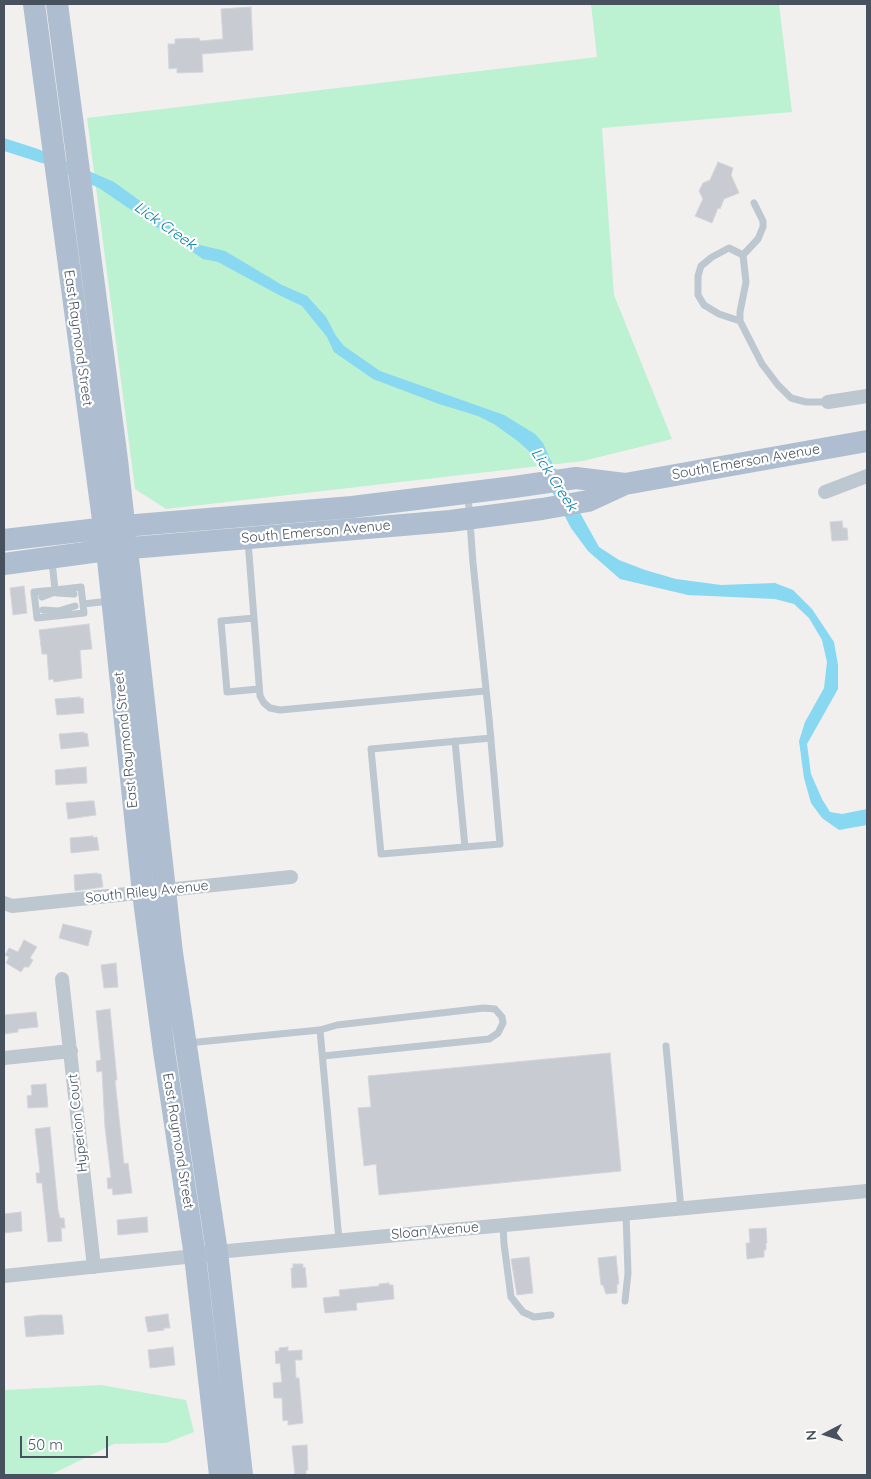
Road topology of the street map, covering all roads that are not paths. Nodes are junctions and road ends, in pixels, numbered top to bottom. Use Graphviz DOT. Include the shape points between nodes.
graph roads {
  1 [pos="34,4"];
  2 [pos="57,4"];
  3 [pos="754,203"];
  4 [pos="743,255"];
  5 [pos="740,321"];
  6 [pos="867,396"];
  7 [pos="828,402"];
  8 [pos="867,441"];
  9 [pos="867,476"];
  10 [pos="625,484"];
  11 [pos="468,492"];
  12 [pos="825,492"];
  13 [pos="470,518"];
  14 [pos="115,538"];
  15 [pos="248,538"];
  16 [pos="4,540"];
  17 [pos="51,558"];
  18 [pos="4,564"];
  19 [pos="56,594"];
  20 [pos="74,594"];
  21 [pos="42,597"];
  22 [pos="112,601"];
  23 [pos="83,604"];
  24 [pos="75,606"];
  25 [pos="44,610"];
  26 [pos="58,611"];
  27 [pos="254,618"];
  28 [pos="259,690"];
  29 [pos="486,691"];
  30 [pos="491,738"];
  31 [pos="455,741"];
  32 [pos="465,847"];
  33 [pos="291,877"];
  34 [pos="154,892"];
  35 [pos="4,903"];
  36 [pos="62,979"];
  37 [pos="320,1030"];
  38 [pos="185,1043"];
  39 [pos="666,1046"];
  40 [pos="70,1051"];
  41 [pos="323,1056"];
  42 [pos="4,1058"];
  43 [pos="867,1191"];
  44 [pos="680,1209"];
  45 [pos="626,1214"];
  46 [pos="503,1225"];
  47 [pos="338,1240"];
  48 [pos="206,1254"];
  49 [pos="94,1267"];
  50 [pos="4,1276"];
  51 [pos="625,1301"];
  52 [pos="551,1315"];
  53 [pos="220,1475"];
  54 [pos="242,1475"];
  1 -- 14 [label="main road, East Raymond Street" via="58,184"];
  2 -- 14 [label="main road, East Raymond Street" via="83,196"];
  3 -- 4 [label="lane" via="763,227 758,239"];
  4 -- 5 [label="lane" via="746,282"];
  4 -- 5 [label="lane" via="729,248 701,266 698,276 698,295 704,305"];
  5 -- 7 [label="lane" via="762,364 791,398"];
  6 -- 7 [label="street"];
  8 -- 10 [label="main road, South Emerson Avenue"];
  9 -- 12 [label="street"];
  10 -- 11 [label="main road, South Emerson Avenue" via="576,478"];
  10 -- 13 [label="main road, South Emerson Avenue" via="588,501"];
  11 -- 13 [label="lane"];
  11 -- 14 [label="main road, South Emerson Avenue"];
  13 -- 15 [label="main road, South Emerson Avenue"];
  13 -- 29 [label="lane"];
  14 -- 15 [label="main road, South Emerson Avenue"];
  14 -- 16 [label="main road, South Emerson Avenue"];
  14 -- 17 [label="main road, South Emerson Avenue"];
  14 -- 22 [label="main road, East Raymond Street"];
  14 -- 34 [label="main road, East Raymond Street"];
  15 -- 27 [label="lane"];
  17 -- 18 [label="main road, South Emerson Avenue"];
  17 -- 19 [label="lane"];
  19 -- 20 [label="lane"];
  19 -- 21 [label="lane"];
  19 -- 23 [label="lane" via="82,587"];
  19 -- 26 [label="lane" via="34,592 37,618"];
  22 -- 23 [label="lane"];
  22 -- 34 [label="main road, East Raymond Street"];
  23 -- 26 [label="lane" via="84,613"];
  24 -- 26 [label="lane"];
  25 -- 26 [label="lane"];
  27 -- 28 [label="lane"];
  27 -- 28 [label="lane" via="221,621 226,692"];
  28 -- 29 [label="lane" via="264,703 280,710"];
  29 -- 30 [label="lane"];
  30 -- 31 [label="lane"];
  30 -- 32 [label="lane" via="500,844"];
  31 -- 32 [label="lane"];
  31 -- 32 [label="lane" via="371,749 381,854"];
  33 -- 34 [label="street, South Riley Avenue"];
  34 -- 35 [label="street, South Riley Avenue" via="12,906"];
  34 -- 38 [label="main road, East Raymond Street"];
  34 -- 48 [label="main road, East Raymond Street" via="164,1051"];
  36 -- 40 [label="street, Hyperion Court"];
  37 -- 38 [label="lane"];
  37 -- 41 [label="lane"];
  37 -- 41 [label="lane" via="337,1025 484,1008 498,1011 503,1022 498,1033 489,1039"];
  38 -- 48 [label="main road, East Raymond Street"];
  39 -- 44 [label="lane"];
  40 -- 42 [label="street"];
  40 -- 49 [label="street, Hyperion Court"];
  41 -- 47 [label="lane"];
  43 -- 44 [label="street, Sloan Avenue"];
  44 -- 45 [label="street, Sloan Avenue"];
  45 -- 46 [label="street, Sloan Avenue"];
  45 -- 51 [label="lane" via="628,1273"];
  46 -- 47 [label="street, Sloan Avenue"];
  46 -- 52 [label="lane" via="511,1297 523,1312 534,1317"];
  47 -- 48 [label="street, Sloan Avenue"];
  48 -- 49 [label="street, Sloan Avenue"];
  48 -- 53 [label="main road, East Raymond Street"];
  48 -- 54 [label="main road, East Raymond Street"];
  49 -- 50 [label="street, Sloan Avenue"];
}
